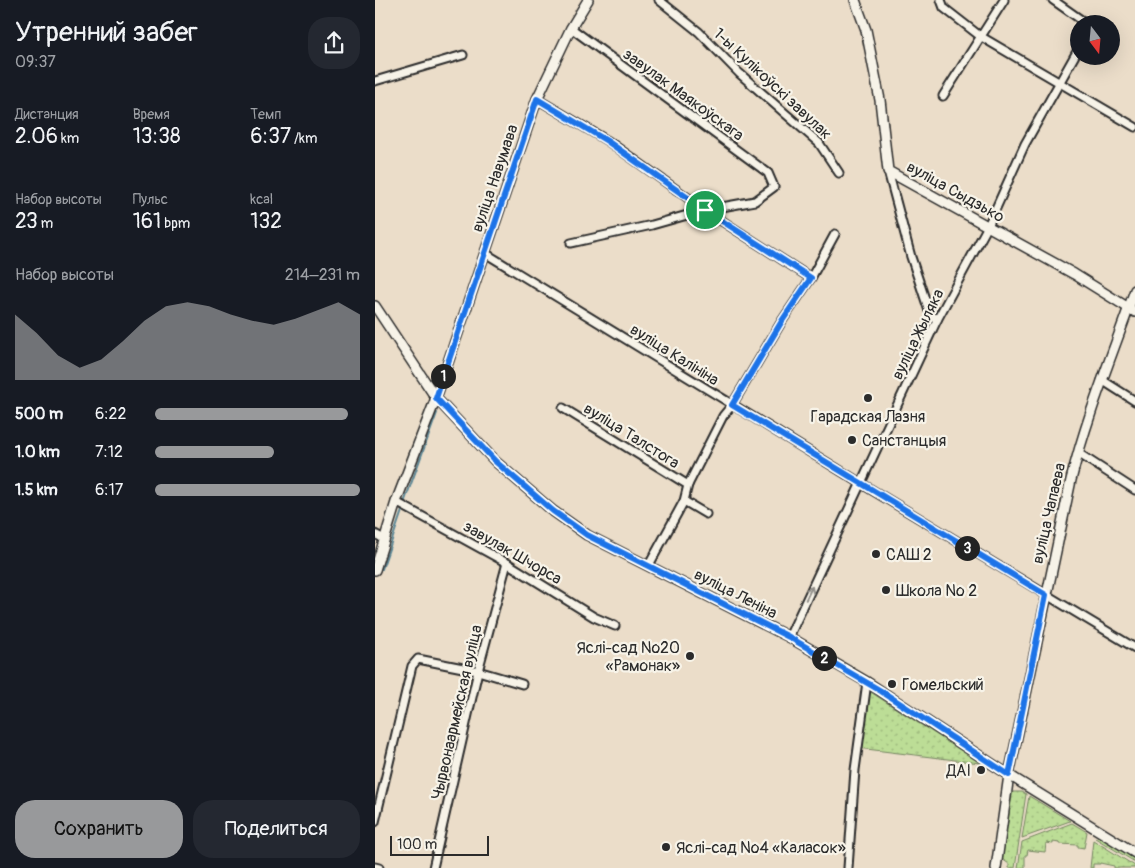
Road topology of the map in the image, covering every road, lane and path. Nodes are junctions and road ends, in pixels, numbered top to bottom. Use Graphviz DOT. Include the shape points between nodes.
graph roads {
  1 [pos="588,0"];
  2 [pos="659,0"];
  3 [pos="855,0"];
  4 [pos="941,0"];
  5 [pos="1004,0"];
  6 [pos="1053,0"];
  7 [pos="1074,15"];
  8 [pos="571,28"];
  9 [pos="980,36"];
  10 [pos="463,55"];
  11 [pos="1070,63"];
  12 [pos="375,81"];
  13 [pos="1059,82"];
  14 [pos="943,96"];
  15 [pos="537,99"];
  16 [pos="1135,127"];
  17 [pos="888,171"];
  18 [pos="839,173"];
  19 [pos="705,210"];
  20 [pos="988,226"];
  21 [pos="835,234"];
  22 [pos="571,243"];
  23 [pos="485,252"];
  24 [pos="811,278"];
  25 [pos="1135,290"];
  26 [pos="375,306"];
  27 [pos="1132,310"];
  28 [pos="937,320"];
  29 [pos="1102,380"];
  30 [pos="436,398"];
  31 [pos="1135,401"];
  32 [pos="732,405"];
  33 [pos="563,408"];
  34 [pos="1077,453"];
  35 [pos="862,484"];
  36 [pos="688,485"];
  37 [pos="1135,490"];
  38 [pos="684,501"];
  39 [pos="396,502"];
  40 [pos="706,514"];
  41 [pos="375,534"];
  42 [pos="384,539"];
  43 [pos="507,562"];
  44 [pos="649,566"];
  45 [pos="375,570"];
  46 [pos="1046,595"];
  47 [pos="615,626"];
  48 [pos="789,637"];
  49 [pos="1135,648"];
  50 [pos="478,671"];
  51 [pos="867,682"];
  52 [pos="522,684"];
  53 [pos="1009,775"];
  54 [pos="375,822"];
  55 [pos="1135,853"];
  56 [pos="375,867"];
  57 [pos="379,868"];
  58 [pos="433,868"];
  59 [pos="848,868"];
  60 [pos="995,868"];
  1 -- 8 [label="street, вуліца Навумава"];
  2 -- 18 [label="street, 1-ы Кулікоўскі завулак" via="699,32 739,73 819,143"];
  3 -- 17 [label="street, вуліца Сыдзько" via="866,30 880,100"];
  4 -- 9 [label="street" via="944,8"];
  5 -- 9 [label="street"];
  6 -- 7 [label="street"];
  8 -- 15 [label="street, вуліца Навумава"];
  8 -- 19 [label="street, завулак Маякоўскага" via="767,173 774,187 755,201"];
  9 -- 13 [label="street"];
  9 -- 14 [label="street"];
  10 -- 12 [label="street"];
  11 -- 13 [label="street, вуліца Жыляка"];
  13 -- 16 [label="street"];
  13 -- 20 [label="street, вуліца Жыляка" via="1025,144"];
  15 -- 19 [label="street" via="607,141"];
  15 -- 23 [label="street, вуліца Навумава"];
  17 -- 20 [label="street, вуліца Сыдзько"];
  17 -- 28 [label="street" via="911,257 930,314"];
  19 -- 22 [label="street"];
  19 -- 24 [label="street"];
  20 -- 27 [label="street, вуліца Сыдзько"];
  20 -- 28 [label="street, вуліца Жыляка"];
  21 -- 24 [label="street"];
  23 -- 30 [label="street, вуліца Навумава"];
  23 -- 32 [label="street, вуліца Калініна"];
  24 -- 32 [label="street"];
  25 -- 27 [label="street, вуліца Чапаева"];
  26 -- 30 [label="street, вуліца Леніна"];
  27 -- 29 [label="street, вуліца Чапаева"];
  28 -- 35 [label="street, вуліца Жыляка"];
  29 -- 31 [label="street"];
  29 -- 34 [label="street, вуліца Чапаева"];
  30 -- 39 [label="street, вуліца Навумава"];
  30 -- 44 [label="street, вуліца Леніна" via="496,462 553,511 587,535"];
  32 -- 35 [label="street, вуліца Калініна"];
  32 -- 36 [label="street" via="723,416"];
  33 -- 36 [label="street, вуліца Талстога"];
  34 -- 37 [label="street"];
  34 -- 46 [label="street, вуліца Чапаева"];
  35 -- 46 [label="street, вуліца Калініна"];
  48 -- 35 [label="street, вуліца Жыляка, one-way"];
  36 -- 38 [label="street"];
  38 -- 40 [label="street"];
  38 -- 44 [label="street"];
  39 -- 42 [label="street, вуліца Навумава"];
  39 -- 43 [label="street, завулак Шчорса"];
  41 -- 42 [label="street"];
  42 -- 45 [label="street, вуліца Навумава"];
  43 -- 47 [label="street, завулак Шчорса" via="594,617"];
  43 -- 50 [label="street, Чырвонаармейская вуліца"];
  44 -- 48 [label="street, вуліца Леніна"];
  46 -- 49 [label="street, вуліца Калініна"];
  46 -- 53 [label="street, вуліца Чапаева"];
  48 -- 51 [label="street, вуліца Леніна"];
  50 -- 52 [label="street"];
  50 -- 54 [label="street" via="418,659 412,666"];
  50 -- 58 [label="street, Чырвонаармейская вуліца"];
  51 -- 53 [label="street, вуліца Леніна"];
  51 -- 59 [label="street" via="855,770"];
  53 -- 55 [label="street, вуліца Леніна"];
  53 -- 60 [label="street, вуліца Чапаева"];
  56 -- 57 [label="street"];
}
